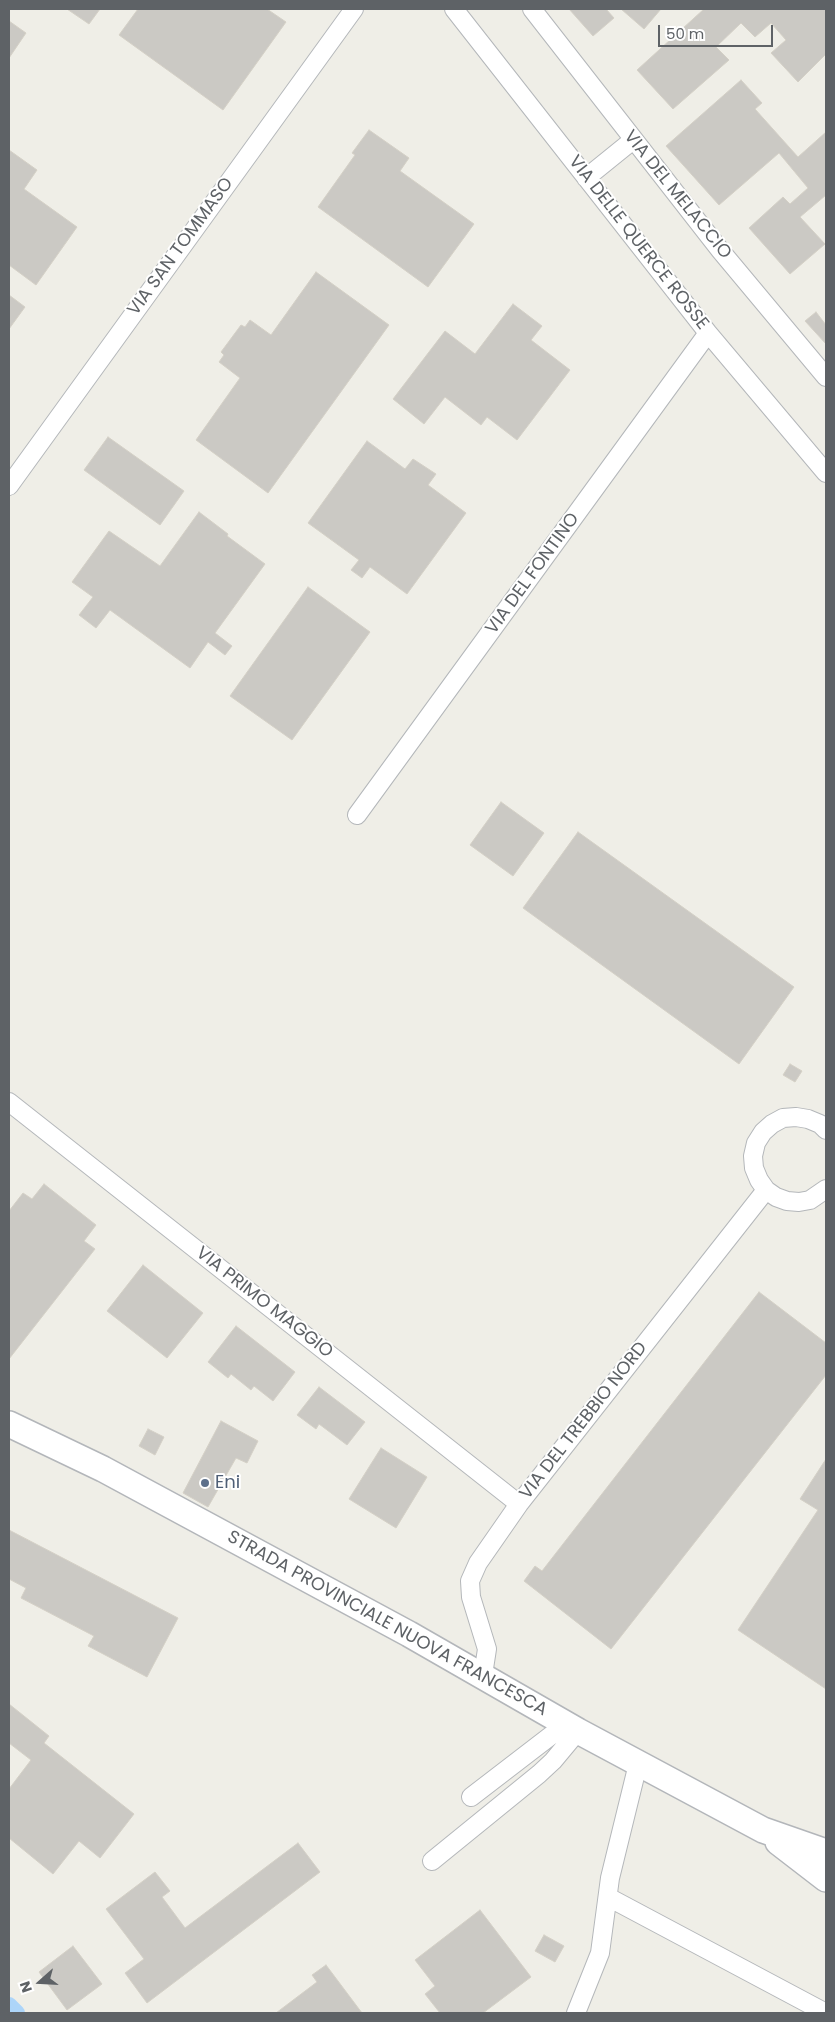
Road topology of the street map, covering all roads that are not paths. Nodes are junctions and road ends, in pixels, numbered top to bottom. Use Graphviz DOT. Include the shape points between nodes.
graph roads {
  1 [pos="354,9"];
  2 [pos="454,9"];
  3 [pos="532,9"];
  4 [pos="633,140"];
  5 [pos="586,178"];
  6 [pos="708,333"];
  7 [pos="826,377"];
  8 [pos="826,473"];
  9 [pos="9,486"];
  10 [pos="357,815"];
  11 [pos="9,1102"];
  12 [pos="824,1123"];
  13 [pos="826,1189"];
  14 [pos="766,1190"];
  15 [pos="9,1424"];
  16 [pos="519,1504"];
  17 [pos="483,1675"];
  18 [pos="572,1728"];
  19 [pos="638,1764"];
  20 [pos="471,1797"];
  21 [pos="763,1830"];
  22 [pos="826,1852"];
  23 [pos="432,1861"];
  24 [pos="826,1879"];
  25 [pos="608,1896"];
  26 [pos="576,2013"];
  27 [pos="826,2013"];
  1 -- 9 [label="street, VIA SAN TOMMASO"];
  2 -- 5 [label="street, VIA DELLE QUERCE ROSSE"];
  3 -- 4 [label="street, VIA DEL MELACCIO"];
  4 -- 5 [label="street"];
  4 -- 7 [label="street, VIA DEL MELACCIO"];
  5 -- 6 [label="street, VIA DELLE QUERCE ROSSE"];
  6 -- 8 [label="street, VIA DELLE QUERCE ROSSE"];
  6 -- 10 [label="street, VIA DEL FONTINO"];
  11 -- 16 [label="street, VIA PRIMO MAGGIO"];
  12 -- 14 [label="street" via="808,1118 784,1118 763,1132 756,1143 754,1168"];
  13 -- 14 [label="street" via="810,1200 799,1202 781,1199"];
  14 -- 16 [label="street, VIA DEL TREBBIO NORD"];
  15 -- 17 [label="main road, STRADA PROVINCIALE NUOVA FRANCESCA" via="103,1469"];
  16 -- 17 [label="street, VIA DEL TREBBIO NORD" via="478,1563 470,1581 471,1597 487,1649"];
  17 -- 18 [label="main road, STRADA PROVINCIALE NUOVA FRANCESCA"];
  18 -- 19 [label="main road, STRADA PROVINCIALE NUOVA FRANCESCA"];
  18 -- 20 [label="street"];
  18 -- 23 [label="street" via="553,1761"];
  19 -- 21 [label="main road, STRADA PROVINCIALE NUOVA FRANCESCA"];
  19 -- 25 [label="street"];
  21 -- 22 [label="main road, STRADA PROVINCIALE NUOVA FRANCESCA"];
  21 -- 24 [label="main road, STRADA PROVINCIALE NUOVA FRANCESCA"];
  25 -- 26 [label="street" via="600,1953"];
  25 -- 27 [label="street"];
}
